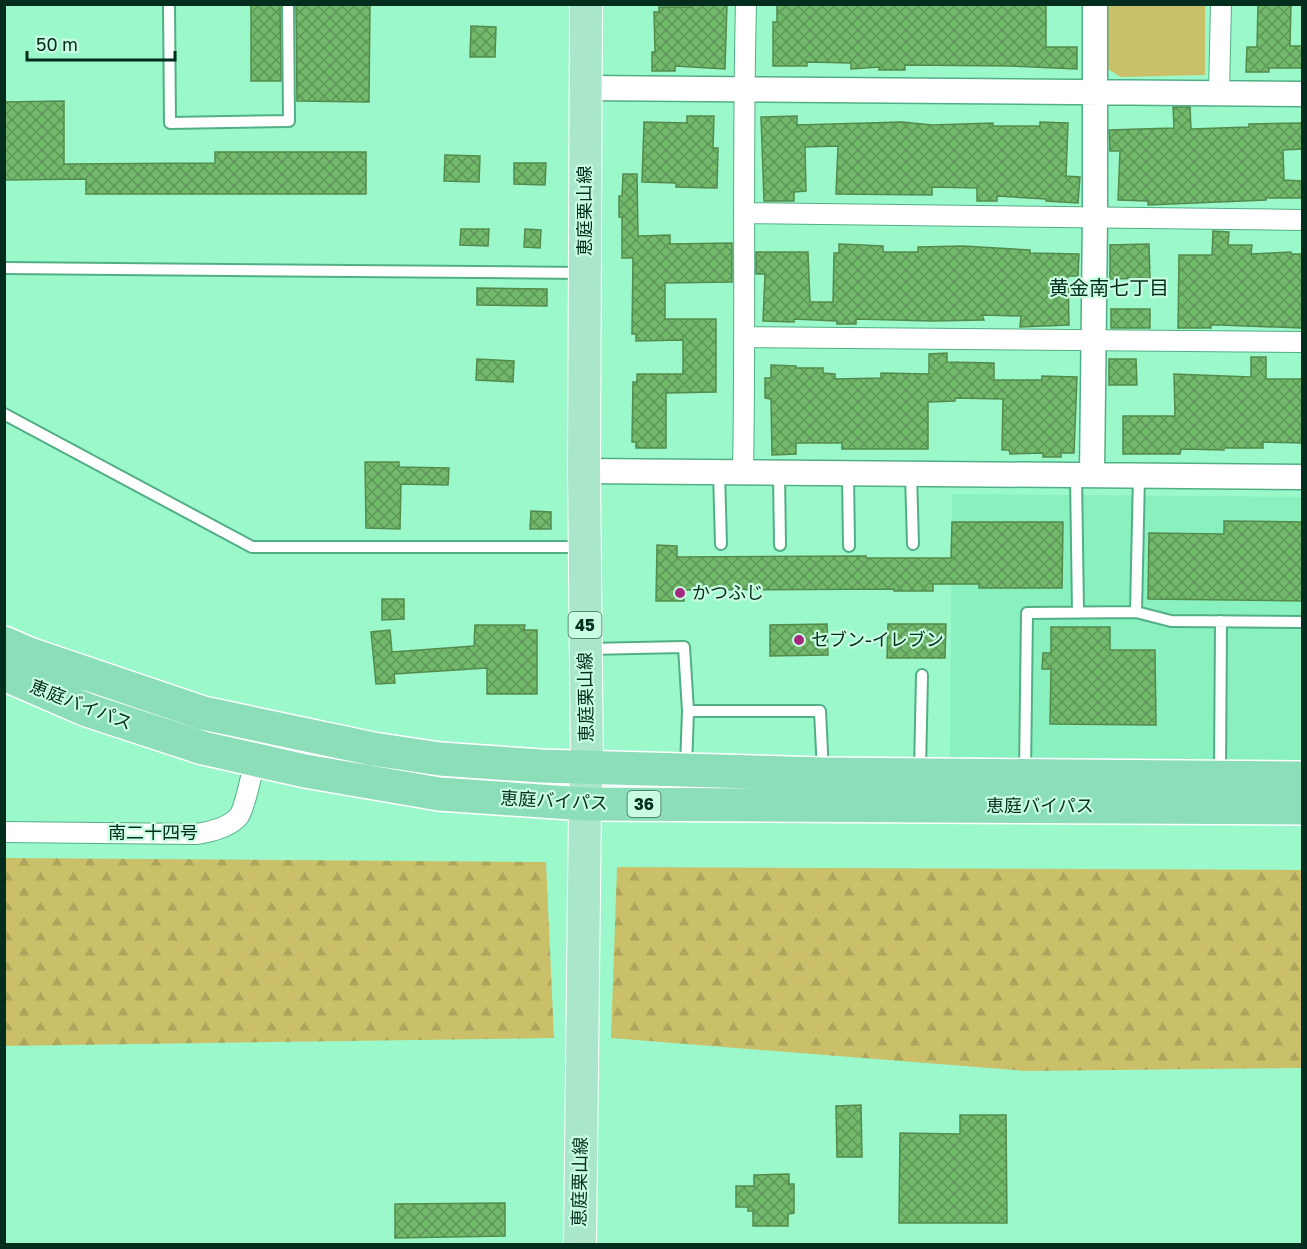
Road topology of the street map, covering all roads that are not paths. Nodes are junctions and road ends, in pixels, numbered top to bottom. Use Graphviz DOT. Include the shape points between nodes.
graph roads {
  1 [pos="169,4"];
  2 [pos="288,4"];
  3 [pos="586,4"];
  4 [pos="746,4"];
  5 [pos="1095,4"];
  6 [pos="1221,4"];
  7 [pos="586,88"];
  8 [pos="744,89"];
  9 [pos="1094,92"];
  10 [pos="1219,93"];
  11 [pos="1302,94"];
  12 [pos="744,213"];
  13 [pos="1095,218"];
  14 [pos="1302,220"];
  15 [pos="4,268"];
  16 [pos="585,273"];
  17 [pos="745,337"];
  18 [pos="1093,341"];
  19 [pos="1302,342"];
  20 [pos="4,414"];
  21 [pos="584,471"];
  22 [pos="719,472"];
  23 [pos="743,472"];
  24 [pos="779,473"];
  25 [pos="848,473"];
  26 [pos="911,474"];
  27 [pos="1084,475"];
  28 [pos="1139,476"];
  29 [pos="1302,477"];
  30 [pos="721,544"];
  31 [pos="913,544"];
  32 [pos="780,545"];
  33 [pos="584,546"];
  34 [pos="849,546"];
  35 [pos="1078,612"];
  36 [pos="1136,612"];
  37 [pos="1221,621"];
  38 [pos="1302,622"];
  39 [pos="4,643"];
  40 [pos="586,649"];
  41 [pos="4,674"];
  42 [pos="922,675"];
  43 [pos="688,711"];
  44 [pos="255,760"];
  45 [pos="587,767"];
  46 [pos="686,770"];
  47 [pos="823,774"];
  48 [pos="1025,774"];
  49 [pos="920,775"];
  50 [pos="1220,777"];
  51 [pos="1302,778"];
  52 [pos="585,804"];
  53 [pos="1302,808"];
  54 [pos="4,832"];
  55 [pos="580,1245"];
  1 -- 2 [label="lane" via="170,123 289,121"];
  3 -- 7 [label="main road, 恵庭栗山線 / 45"];
  4 -- 8 [label="street"];
  5 -- 9 [label="street"];
  6 -- 10 [label="street"];
  7 -- 8 [label="street"];
  7 -- 16 [label="main road, 恵庭栗山線 / 45"];
  8 -- 9 [label="street"];
  8 -- 12 [label="street"];
  9 -- 10 [label="street"];
  9 -- 13 [label="street"];
  10 -- 11 [label="street"];
  12 -- 13 [label="street"];
  12 -- 17 [label="street"];
  13 -- 14 [label="street"];
  13 -- 18 [label="street"];
  15 -- 16 [label="lane"];
  16 -- 21 [label="main road, 恵庭栗山線 / 45"];
  17 -- 18 [label="street"];
  17 -- 23 [label="street"];
  18 -- 19 [label="street"];
  18 -- 27 [label="street"];
  20 -- 33 [label="lane" via="252,547"];
  21 -- 22 [label="street"];
  21 -- 33 [label="main road, 恵庭栗山線 / 45"];
  22 -- 23 [label="street"];
  22 -- 30 [label="lane"];
  23 -- 24 [label="street"];
  24 -- 25 [label="street"];
  24 -- 32 [label="lane"];
  25 -- 26 [label="street"];
  25 -- 34 [label="lane"];
  26 -- 27 [label="street"];
  26 -- 31 [label="lane"];
  27 -- 28 [label="street"];
  27 -- 35 [label="lane"];
  28 -- 29 [label="street"];
  28 -- 36 [label="lane"];
  33 -- 40 [label="main road, 恵庭栗山線 / 45"];
  35 -- 36 [label="lane"];
  35 -- 48 [label="lane" via="1027,613"];
  36 -- 37 [label="lane" via="1171,621"];
  37 -- 38 [label="lane"];
  37 -- 50 [label="lane"];
  39 -- 45 [label="highway, 恵庭バイパス / 36" via="203,713 304,736 440,759"];
  40 -- 43 [label="lane" via="684,647"];
  40 -- 45 [label="main road, 恵庭栗山線 / 45"];
  41 -- 44 [label="highway, 恵庭バイパス / 36" via="87,710 203,748"];
  42 -- 49 [label="lane"];
  43 -- 46 [label="lane"];
  43 -- 47 [label="lane" via="820,711"];
  44 -- 52 [label="highway, 恵庭バイパス / 36" via="439,794"];
  44 -- 54 [label="street, 南二十四号" via="240,815 211,832"];
  45 -- 46 [label="highway, 恵庭バイパス / 36"];
  45 -- 52 [label="main road, 恵庭栗山線 / 45"];
  46 -- 47 [label="highway, 恵庭バイパス / 36"];
  47 -- 49 [label="highway, 恵庭バイパス / 36"];
  48 -- 49 [label="highway, 恵庭バイパス / 36"];
  48 -- 50 [label="highway, 恵庭バイパス / 36"];
  50 -- 51 [label="highway, 恵庭バイパス / 36"];
  52 -- 53 [label="highway, 恵庭バイパス / 36"];
  52 -- 55 [label="main road, 恵庭栗山線 / 45"];
}
